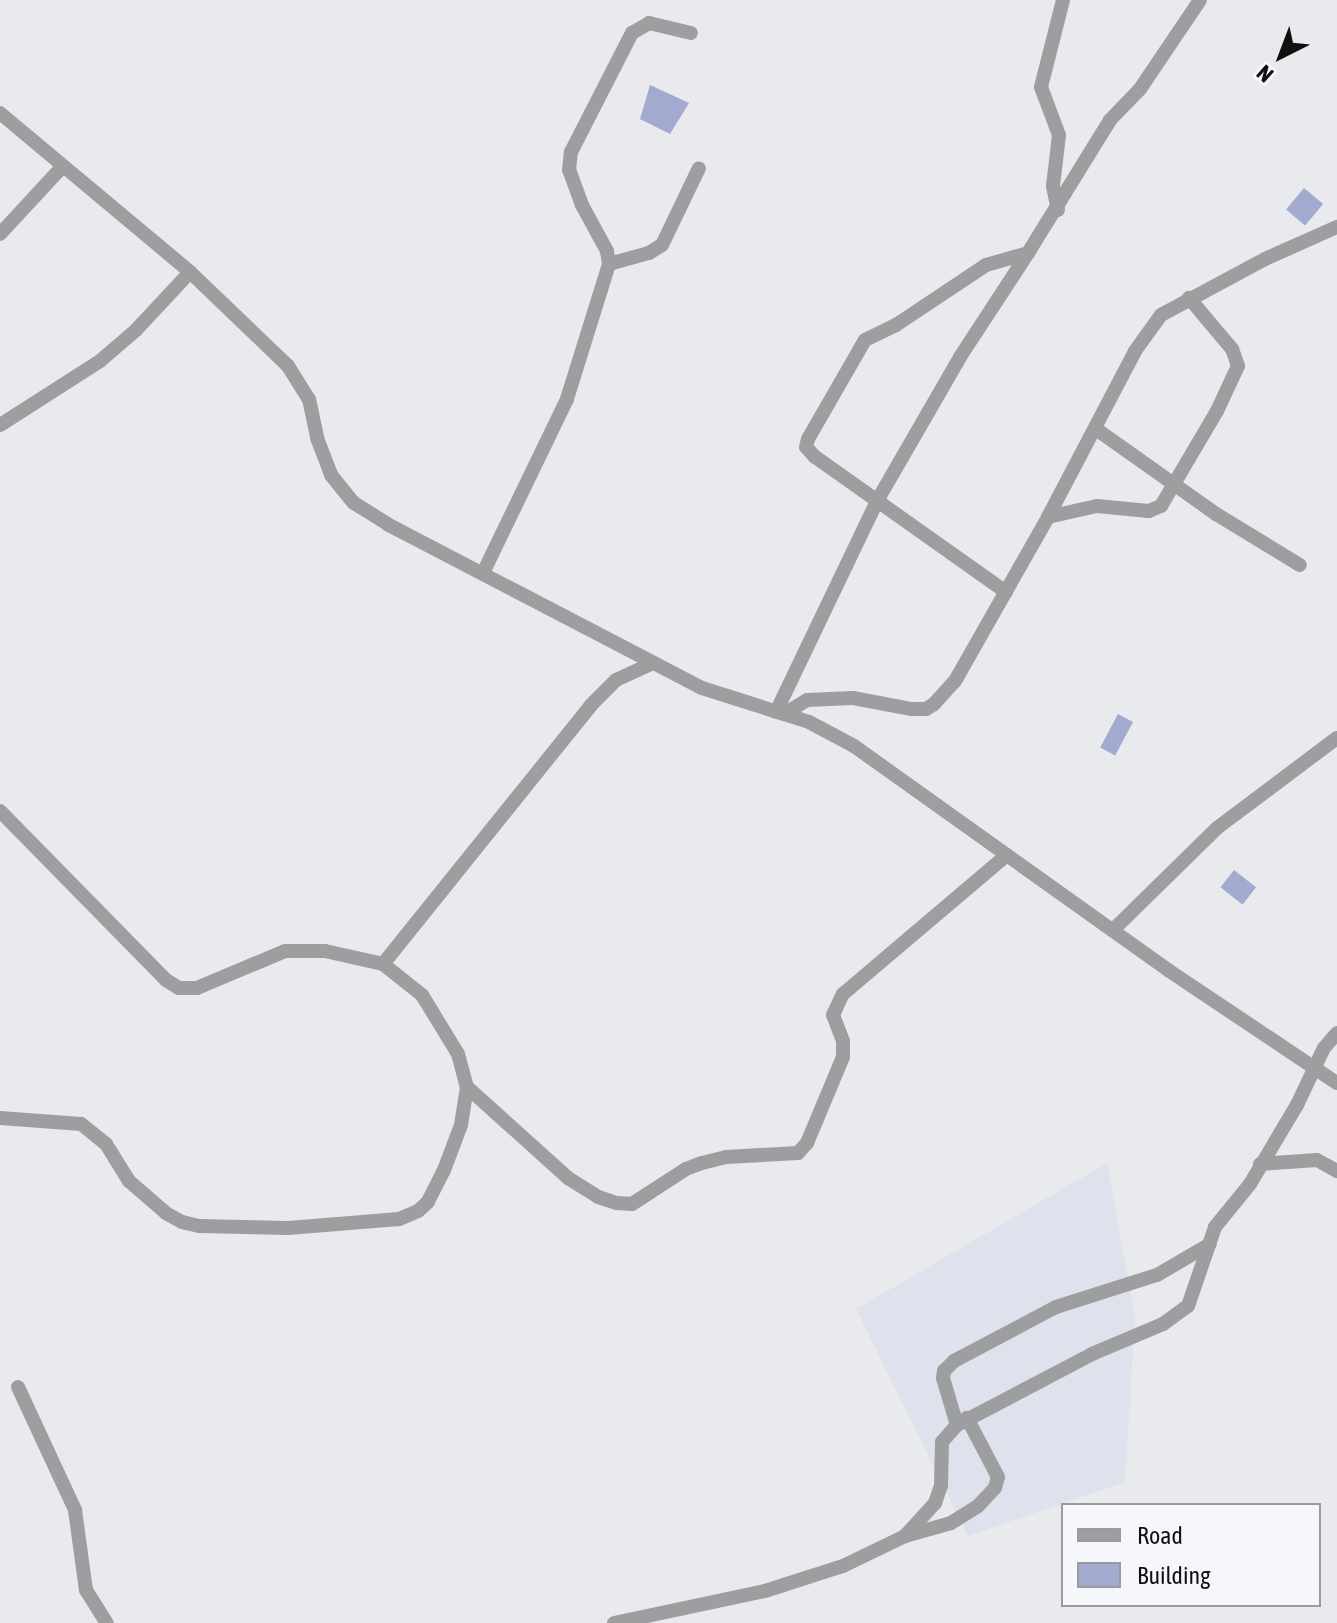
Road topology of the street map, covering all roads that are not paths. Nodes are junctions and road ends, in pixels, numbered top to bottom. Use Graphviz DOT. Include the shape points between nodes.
graph roads {
  1 [pos="1200,0"];
  2 [pos="1065,2"];
  3 [pos="691,33"];
  4 [pos="0,113"];
  5 [pos="62,167"];
  6 [pos="699,168"];
  7 [pos="1058,210"];
  8 [pos="1337,227"];
  9 [pos="0,234"];
  10 [pos="1028,253"];
  11 [pos="609,264"];
  12 [pos="190,272"];
  13 [pos="1189,298"];
  14 [pos="0,425"];
  15 [pos="1096,429"];
  16 [pos="1174,481"];
  17 [pos="877,501"];
  18 [pos="1048,517"];
  19 [pos="1300,565"];
  20 [pos="483,573"];
  21 [pos="1006,592"];
  22 [pos="653,663"];
  23 [pos="780,713"];
  24 [pos="1337,738"];
  25 [pos="0,811"];
  26 [pos="1007,855"];
  27 [pos="1113,930"];
  28 [pos="383,964"];
  29 [pos="1337,1033"];
  30 [pos="1314,1067"];
  31 [pos="1337,1083"];
  32 [pos="467,1087"];
  33 [pos="0,1118"];
  34 [pos="1260,1164"];
  35 [pos="1337,1171"];
  36 [pos="1210,1244"];
  37 [pos="18,1387"];
  38 [pos="962,1422"];
  39 [pos="905,1536"];
  40 [pos="107,1623"];
  41 [pos="614,1623"];
  1 -- 7 [label="street" via="1140,89 1110,120"];
  2 -- 7 [label="street" via="1041,87 1059,135 1053,186"];
  3 -- 11 [label="street" via="649,23 632,33 571,152 569,170"];
  4 -- 5 [label="street"];
  5 -- 9 [label="street"];
  5 -- 12 [label="street"];
  6 -- 11 [label="street" via="662,245"];
  7 -- 10 [label="street"];
  8 -- 13 [label="street"];
  10 -- 17 [label="street"];
  10 -- 17 [label="street" via="986,265 859,346 806,447"];
  11 -- 20 [label="street" via="567,399"];
  12 -- 14 [label="street" via="100,361"];
  12 -- 20 [label="street" via="301,382 317,438 341,490 387,524"];
  13 -- 15 [label="street" via="1161,315 1147,332"];
  13 -- 16 [label="street" via="1232,349 1238,366"];
  15 -- 16 [label="street"];
  15 -- 18 [label="street"];
  16 -- 18 [label="street" via="1156,509 1097,506"];
  16 -- 19 [label="street" via="1216,514"];
  17 -- 21 [label="street"];
  17 -- 23 [label="street"];
  18 -- 21 [label="street"];
  20 -- 22 [label="street"];
  21 -- 23 [label="street" via="955,681 926,709 853,698 807,700"];
  22 -- 23 [label="street" via="719,695"];
  22 -- 28 [label="street" via="616,680 597,698"];
  23 -- 26 [label="street" via="854,746"];
  24 -- 27 [label="street" via="1217,828"];
  25 -- 28 [label="street" via="179,988 197,988 285,951 325,951"];
  26 -- 27 [label="street"];
  26 -- 32 [label="street" via="843,994 833,1015 843,1057 798,1153 714,1160 686,1169 632,1204 617,1203 568,1178"];
  27 -- 30 [label="street"];
  28 -- 32 [label="street" via="422,995 458,1054"];
  29 -- 30 [label="street"];
  30 -- 31 [label="street"];
  30 -- 34 [label="street"];
  32 -- 33 [label="street" via="461,1125 444,1170 418,1211 399,1219 288,1228 182,1222 129,1181 106,1144 81,1124"];
  34 -- 35 [label="street" via="1317,1160"];
  34 -- 36 [label="street" via="1250,1184 1226,1209"];
  36 -- 38 [label="street" via="1194,1295 1176,1315"];
  36 -- 38 [label="street" via="1157,1275 1056,1307 954,1361 943,1378"];
  37 -- 40 [label="street" via="75,1510 86,1590"];
  38 -- 39 [label="street" via="942,1442 941,1486 935,1503"];
  38 -- 39 [label="street" via="998,1477 995,1488 951,1523"];
  39 -- 41 [label="street" via="843,1566 765,1591"];
}
